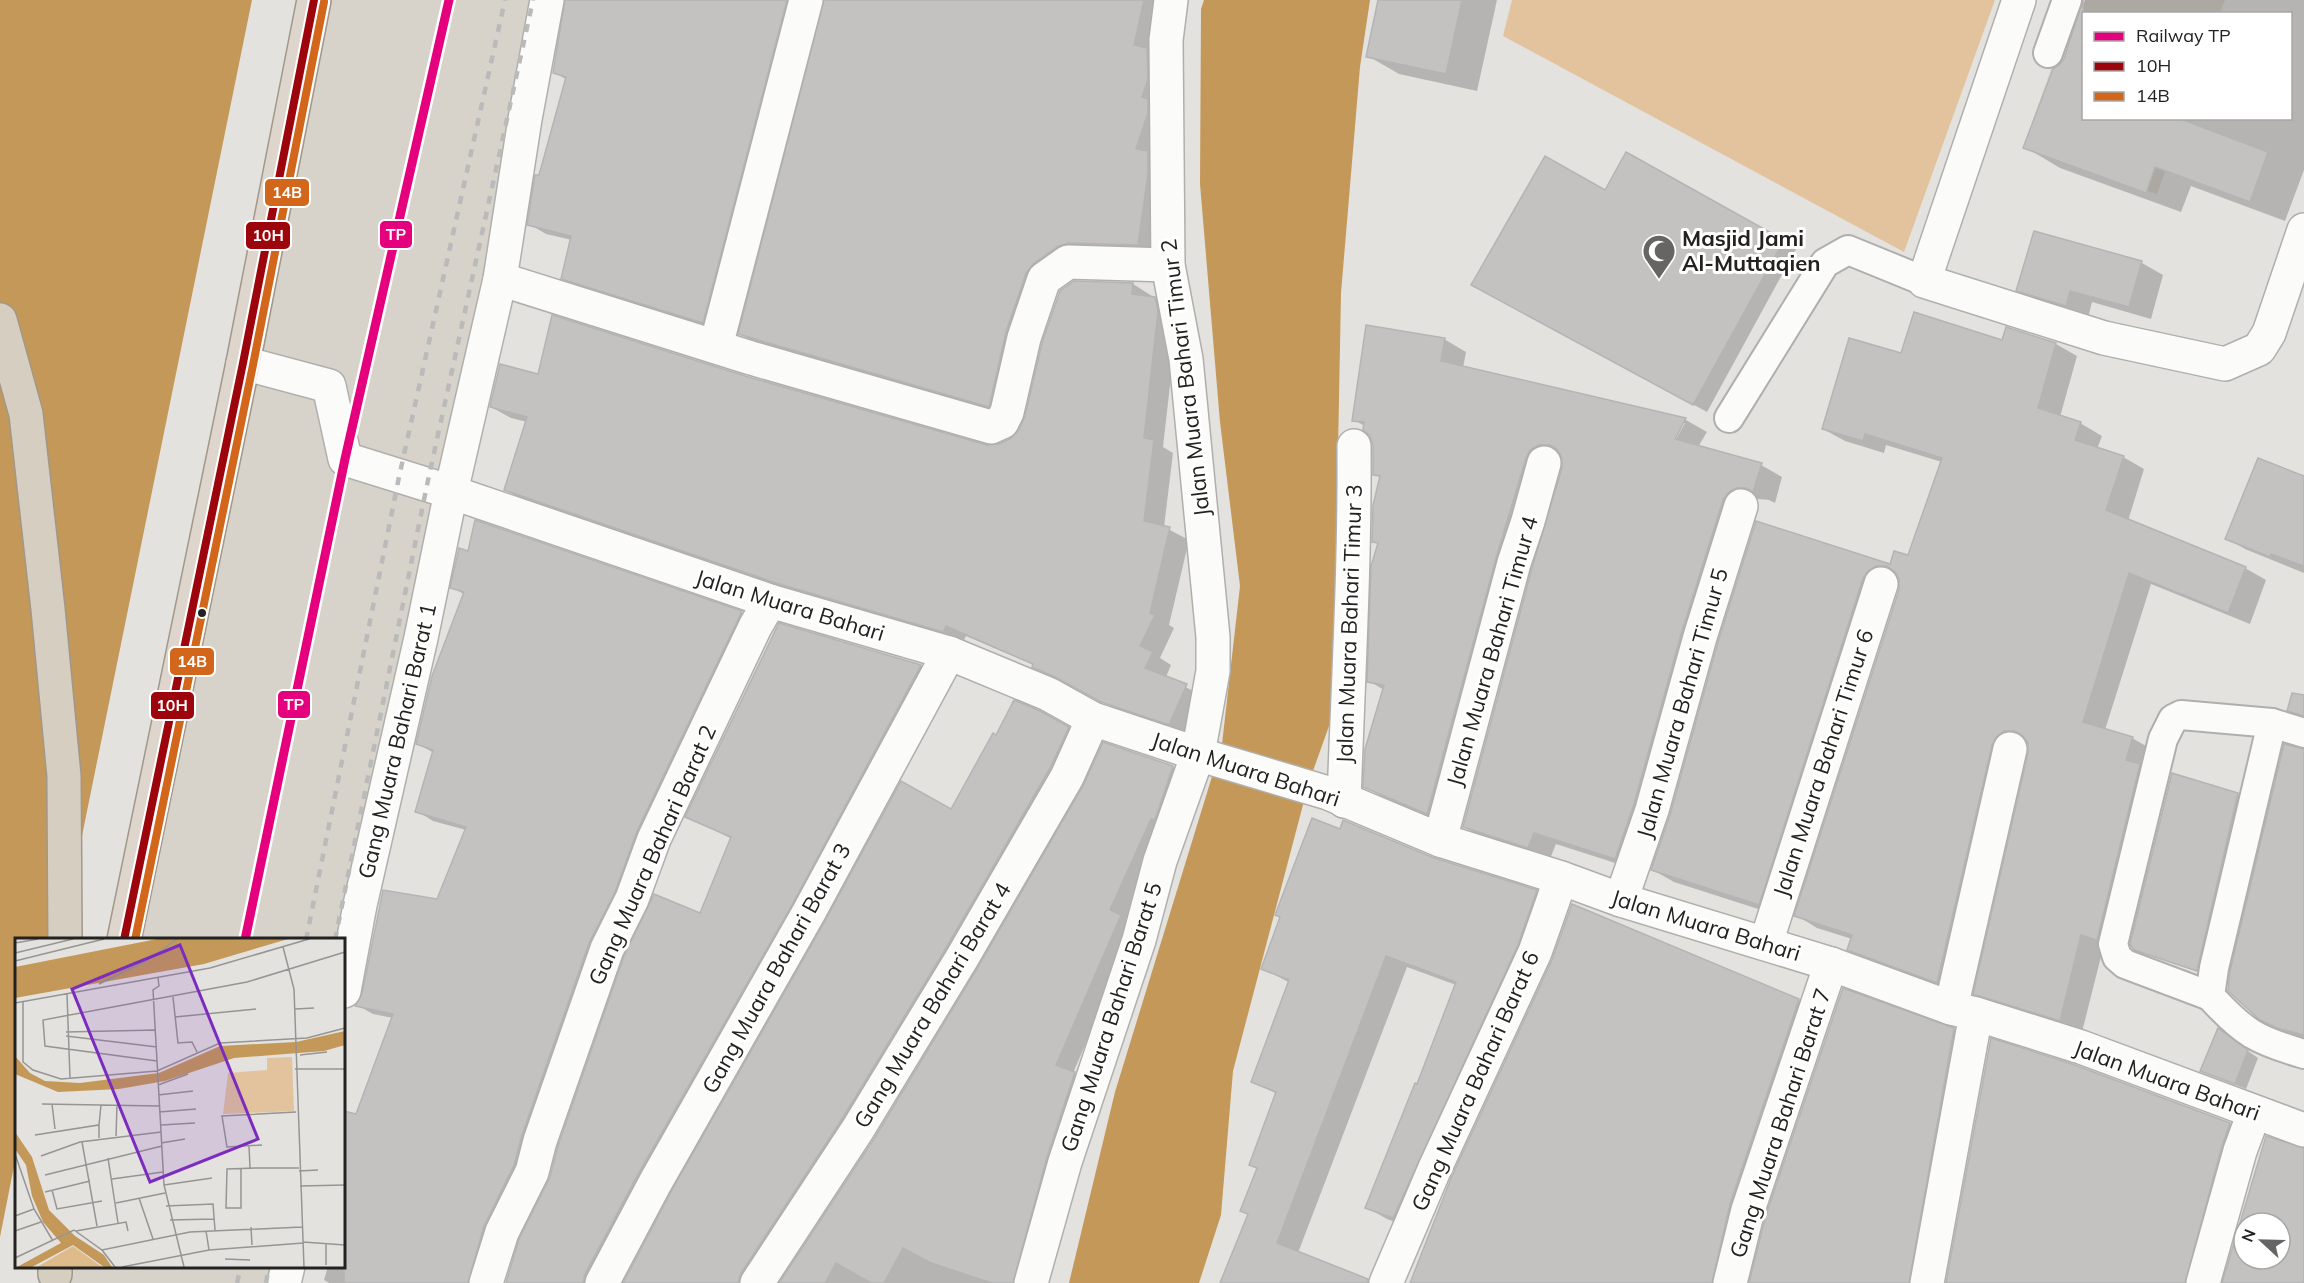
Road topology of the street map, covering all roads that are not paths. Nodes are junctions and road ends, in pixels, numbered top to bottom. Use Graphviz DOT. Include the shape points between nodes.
graph roads {
  1 [pos="314,0"];
  2 [pos="547,0"];
  3 [pos="806,0"];
  4 [pos="1170,0"];
  5 [pos="2019,0"];
  6 [pos="2067,0"];
  7 [pos="2048,53"];
  8 [pos="2304,230"];
  9 [pos="1168,265"];
  10 [pos="500,279"];
  11 [pos="1924,281"];
  12 [pos="0,320"];
  13 [pos="716,346"];
  14 [pos="243,363"];
  15 [pos="1729,418"];
  16 [pos="1354,447"];
  17 [pos="1544,463"];
  18 [pos="451,492"];
  19 [pos="1741,506"];
  20 [pos="1881,584"];
  21 [pos="770,601"];
  22 [pos="949,653"];
  23 [pos="1093,718"];
  24 [pos="2272,723"];
  25 [pos="2304,733"];
  26 [pos="2010,749"];
  27 [pos="1201,755"];
  28 [pos="1336,797"];
  29 [pos="1440,840"];
  30 [pos="1561,878"];
  31 [pos="1621,900"];
  32 [pos="65,938"];
  33 [pos="124,938"];
  34 [pos="1766,943"];
  35 [pos="1832,964"];
  36 [pos="345,986"];
  37 [pos="2210,996"];
  38 [pos="1964,1011"];
  39 [pos="2304,1054"];
  40 [pos="2254,1113"];
  41 [pos="2304,1130"];
  42 [pos="288,1268"];
  43 [pos="284,1283"];
  44 [pos="486,1283"];
  45 [pos="602,1283"];
  46 [pos="757,1283"];
  47 [pos="1031,1283"];
  48 [pos="1386,1283"];
  49 [pos="1730,1283"];
  50 [pos="1927,1283"];
  51 [pos="2203,1283"];
  1 -- 14 [label="highway"];
  2 -- 10 [label="street, Gang Muara Bahari Barat 1"];
  3 -- 13 [label="street"];
  4 -- 9 [label="street, Jalan Muara Bahari Timur 2" via="1166,40"];
  5 -- 11 [label="street"];
  6 -- 7 [label="lane"];
  8 -- 11 [label="street" via="2269,333 2259,349 2225,364 2104,338"];
  9 -- 13 [label="street" via="1068,262 1044,279 1024,338 1007,412 1002,422 991,427"];
  9 -- 27 [label="street, Jalan Muara Bahari Timur 2" via="1186,359 1213,636 1213,671"];
  10 -- 13 [label="street"];
  10 -- 18 [label="street, Gang Muara Bahari Barat 1"];
  11 -- 15 [label="lane" via="1848,250 1825,262"];
  12 -- 32 [label="highway" via="26,414 48,609 64,776"];
  14 -- 18 [label="street, Jalan Muara Bahari" via="329,387 345,459"];
  14 -- 33 [label="highway"];
  16 -- 28 [label="street, Jalan Muara Bahari Timur 3" via="1355,546"];
  17 -- 29 [label="street, Jalan Muara Bahari Timur 4"];
  18 -- 21 [label="street, Jalan Muara Bahari"];
  18 -- 36 [label="street, Gang Muara Bahari Barat 1"];
  19 -- 31 [label="street, Jalan Muara Bahari Timur 5" via="1652,810"];
  20 -- 34 [label="street, Jalan Muara Bahari Timur 6"];
  21 -- 22 [label="street, Jalan Muara Bahari"];
  21 -- 44 [label="street, Gang Muara Bahari Barat 2" via="654,840 632,899 607,949 532,1172 502,1232"];
  22 -- 23 [label="street, Jalan Muara Bahari" via="1048,694"];
  22 -- 45 [label="street, Gang Muara Bahari Barat 3"];
  23 -- 27 [label="street, Jalan Muara Bahari"];
  23 -- 46 [label="street, Gang Muara Bahari Barat 4" via="1067,777 962,958 852,1139"];
  24 -- 25 [label="lane"];
  24 -- 37 [label="lane"];
  24 -- 37 [label="lane" via="2181,715 2173,719 2163,739 2113,944 2117,957 2125,964"];
  26 -- 38 [label="street"];
  27 -- 28 [label="street, Jalan Muara Bahari"];
  27 -- 47 [label="street, Gang Muara Bahari Barat 5" via="1161,861 1139,940 1065,1162"];
  28 -- 29 [label="street, Jalan Muara Bahari"];
  29 -- 30 [label="street, Jalan Muara Bahari"];
  30 -- 31 [label="street, Jalan Muara Bahari"];
  30 -- 48 [label="street, Gang Muara Bahari Barat 6" via="1535,952"];
  31 -- 34 [label="street, Jalan Muara Bahari"];
  34 -- 35 [label="street, Jalan Muara Bahari"];
  35 -- 38 [label="street, Jalan Muara Bahari"];
  35 -- 49 [label="street, Gang Muara Bahari Barat 7" via="1748,1210"];
  37 -- 39 [label="lane" via="2249,1034"];
  38 -- 40 [label="street, Jalan Muara Bahari" via="2081,1047"];
  38 -- 50 [label="street"];
  40 -- 41 [label="street, Jalan Muara Bahari"];
  40 -- 51 [label="street"];
  42 -- 43 [label="street"];
}
